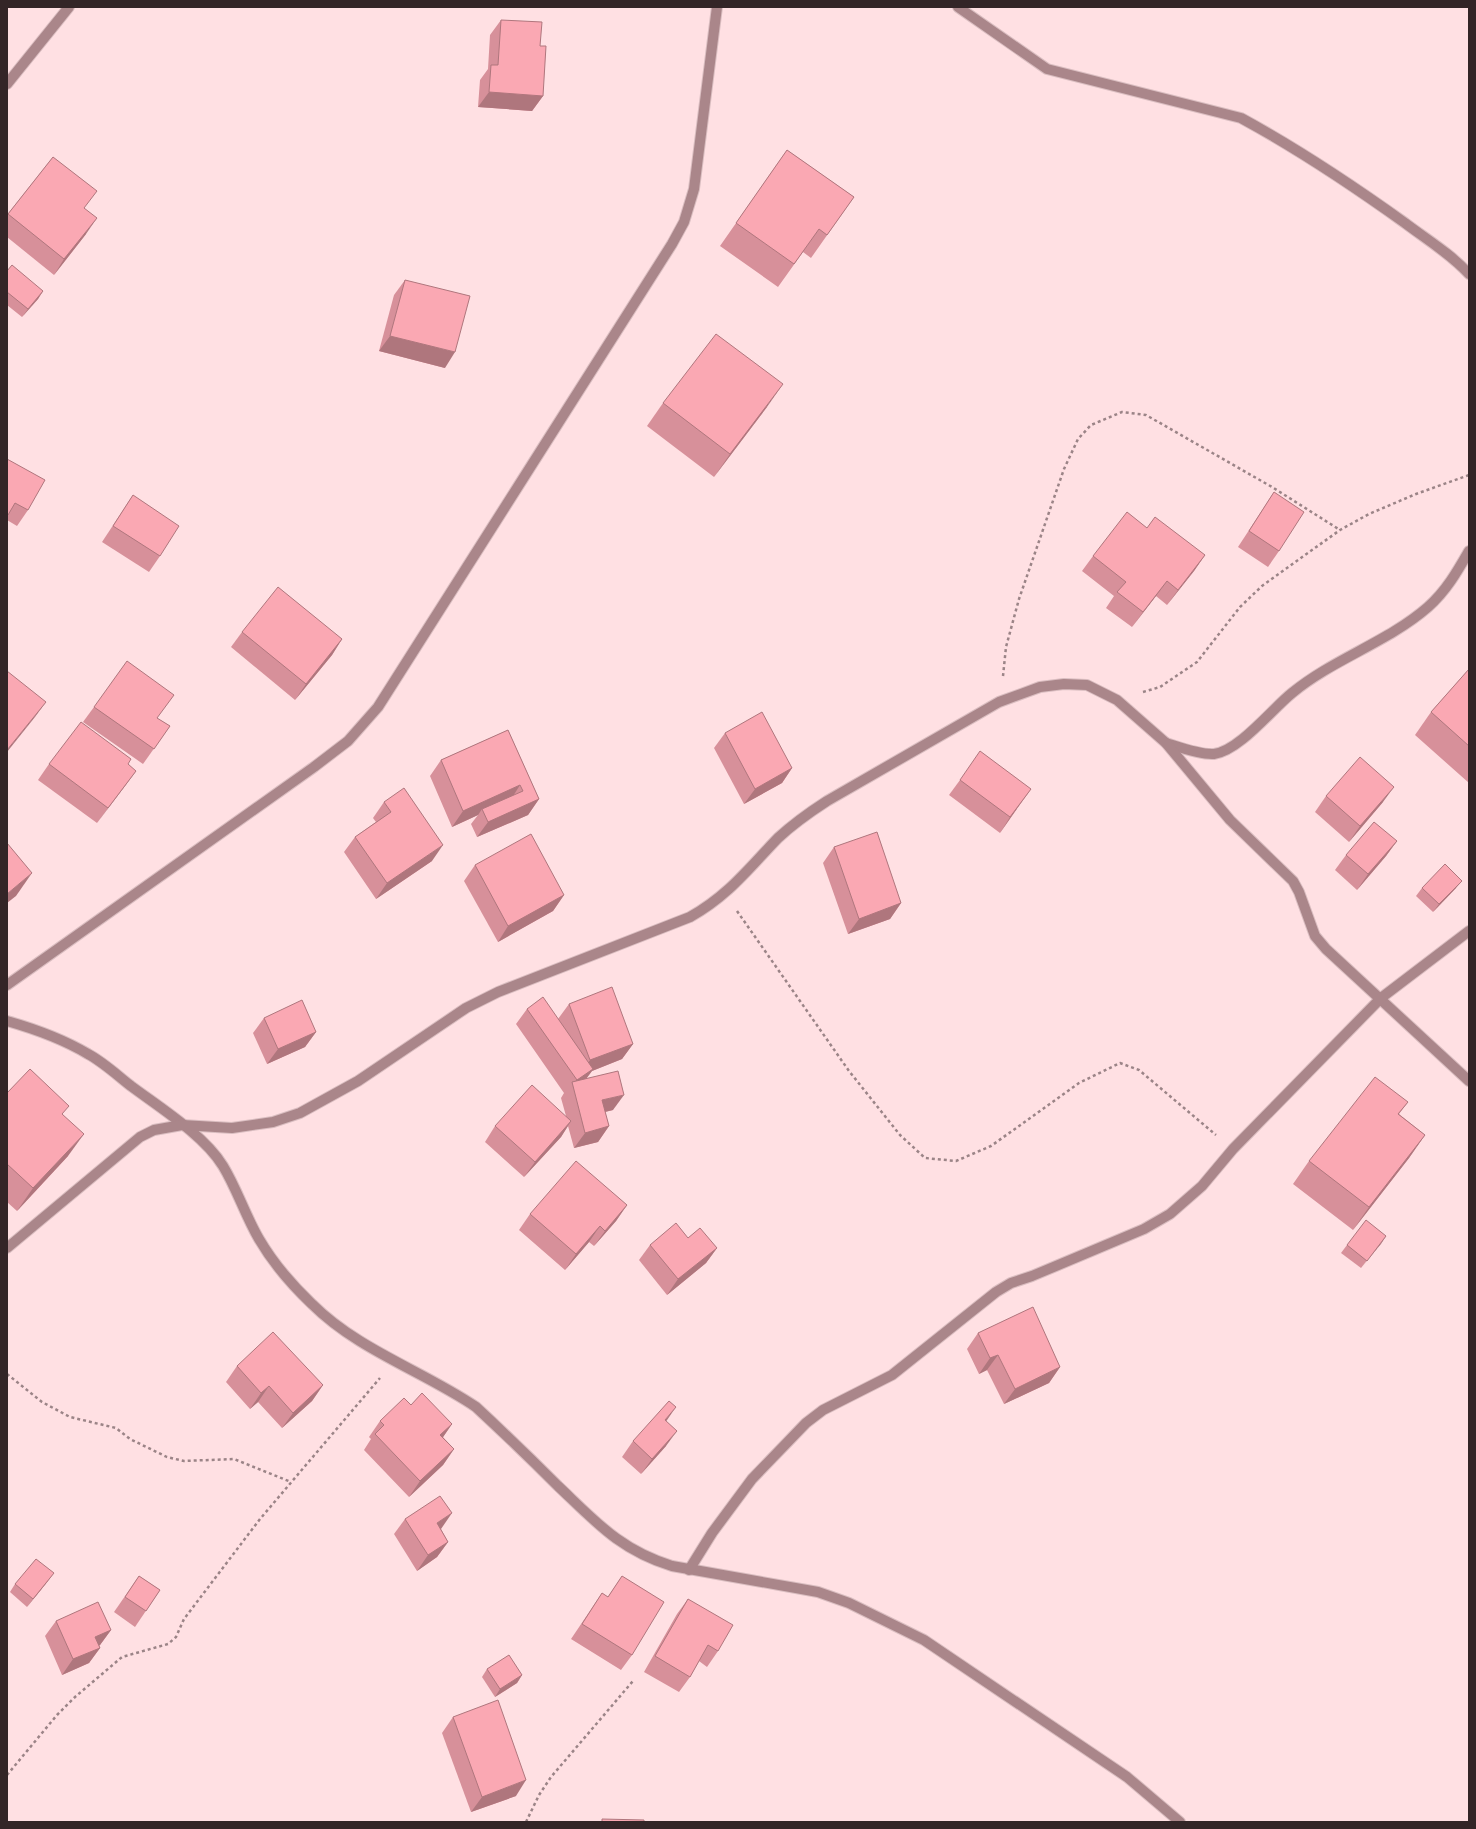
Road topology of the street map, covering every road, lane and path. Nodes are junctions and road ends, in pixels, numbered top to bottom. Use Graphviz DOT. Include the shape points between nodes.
graph roads {
  1 [pos="68,7"];
  2 [pos="717,7"];
  3 [pos="958,7"];
  4 [pos="7,84"];
  5 [pos="1469,274"];
  6 [pos="1469,476"];
  7 [pos="1340,530"];
  8 [pos="1469,551"];
  9 [pos="1117,700"];
  10 [pos="999,702"];
  11 [pos="1166,744"];
  12 [pos="725,894"];
  13 [pos="1469,931"];
  14 [pos="7,985"];
  15 [pos="1381,998"];
  16 [pos="7,1022"];
  17 [pos="1469,1081"];
  18 [pos="182,1125"];
  19 [pos="1233,1149"];
  20 [pos="7,1248"];
  21 [pos="395,1361"];
  22 [pos="7,1374"];
  23 [pos="291,1482"];
  24 [pos="689,1570"];
  25 [pos="633,1681"];
  26 [pos="7,1775"];
  27 [pos="526,1822"];
  28 [pos="1180,1822"];
  1 -- 4 [label="street"];
  2 -- 14 [label="street" via="694,189 684,222 660,264 378,707 348,741 314,767"];
  3 -- 5 [label="street" via="1047,69 1241,118 1266,131 1361,192 1438,247"];
  6 -- 7 [label="path" via="1416,494"];
  7 -- 9 [label="path" via="1262,586 1240,607 1197,662 1160,687"];
  7 -- 10 [label="path" via="1272,487 1146,415 1122,412 1091,425 1078,439 1064,469 1020,599 1006,648"];
  8 -- 11 [label="street" via="1453,580 1411,620 1312,678 1292,693 1246,737 1231,747 1214,754"];
  9 -- 10 [label="street" via="1087,685 1064,684 1040,687"];
  9 -- 11 [label="street"];
  10 -- 12 [label="street" via="801,818"];
  11 -- 15 [label="street" via="1230,820 1293,881 1315,936 1326,949"];
  12 -- 18 [label="street" via="690,917 498,992 466,1008 358,1081 300,1113 273,1122 232,1128"];
  12 -- 19 [label="path" via="849,1071 900,1135 925,1158 956,1161 991,1146 1079,1084 1120,1063 1138,1070"];
  13 -- 15 [label="street"];
  15 -- 17 [label="street"];
  15 -- 19 [label="street"];
  16 -- 18 [label="street" via="32,1028 90,1054"];
  18 -- 20 [label="street" via="154,1130 140,1137"];
  18 -- 21 [label="street" via="209,1148 222,1165 259,1238 291,1282 340,1329"];
  19 -- 24 [label="street" via="1202,1186 1170,1214 1144,1229 1011,1283 996,1292 892,1375 823,1410 806,1423 752,1479 712,1533"];
  21 -- 23 [label="path"];
  21 -- 24 [label="street" via="456,1393 476,1407 605,1531 632,1550 654,1561"];
  22 -- 23 [label="path" via="42,1402 70,1417 116,1428 130,1439 167,1457 184,1461 234,1459"];
  23 -- 26 [label="path" via="184,1619 176,1636 168,1644 132,1654 116,1662 68,1704"];
  24 -- 28 [label="street" via="818,1592 849,1602 924,1640 1127,1777"];
  25 -- 27 [label="path" via="551,1777"];
}
